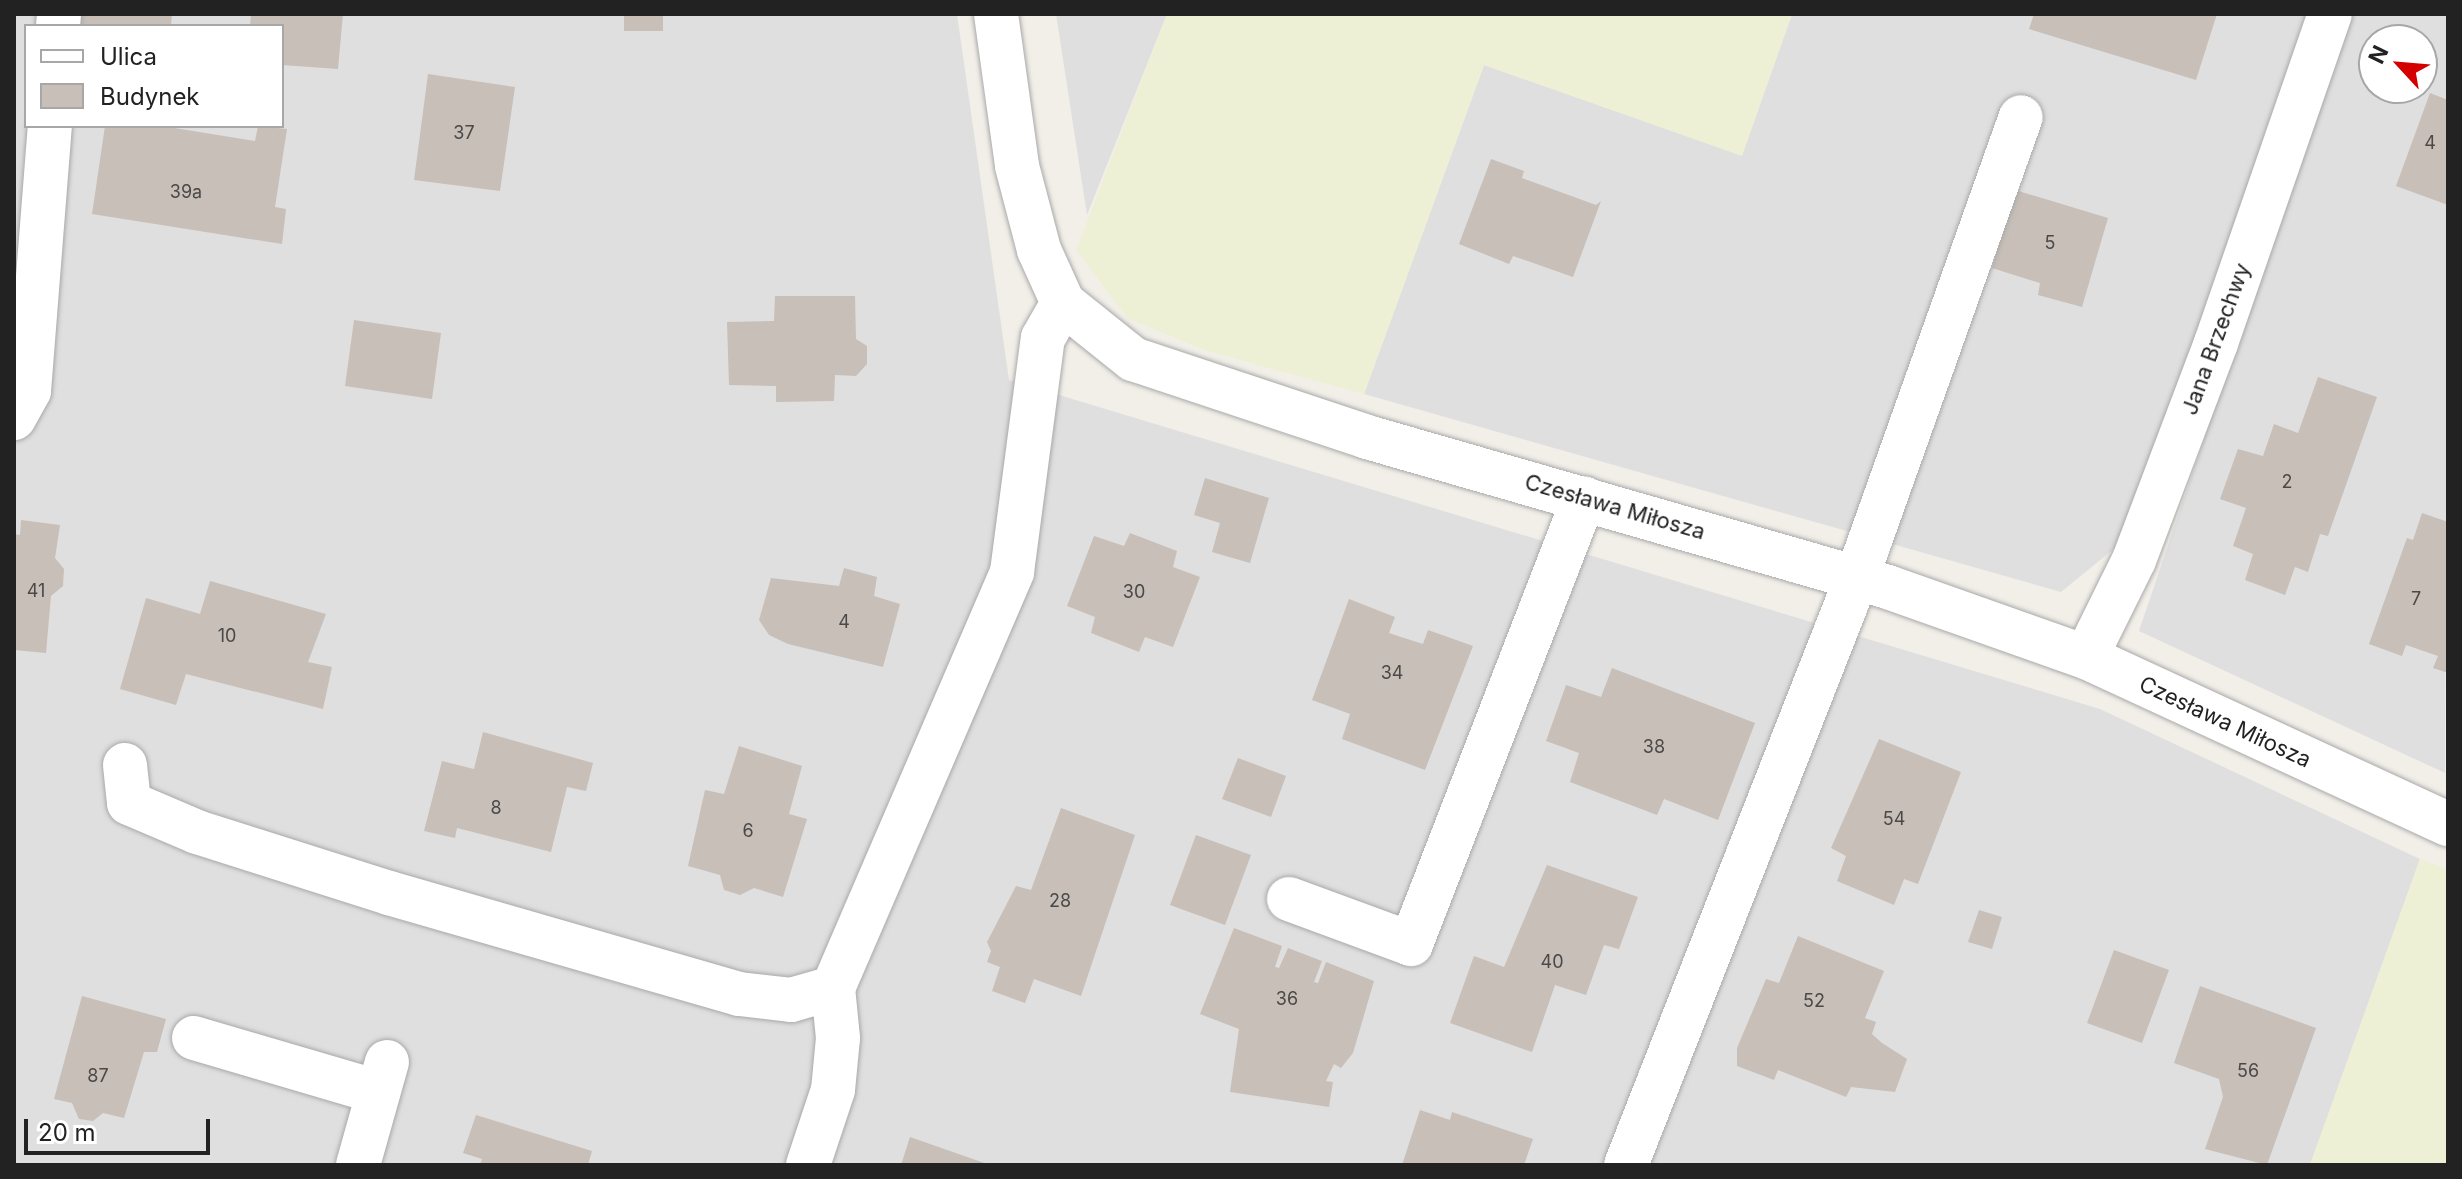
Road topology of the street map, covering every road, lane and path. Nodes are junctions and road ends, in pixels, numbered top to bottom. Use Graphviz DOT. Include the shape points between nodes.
graph roads {
  1 [pos="996,14"];
  2 [pos="2330,14"];
  3 [pos="2021,117"];
  4 [pos="50,128"];
  5 [pos="1063,303"];
  6 [pos="14,418"];
  7 [pos="1584,498"];
  8 [pos="1857,577"];
  9 [pos="2086,657"];
  10 [pos="125,765"];
  11 [pos="2448,824"];
  12 [pos="1289,899"];
  13 [pos="833,988"];
  14 [pos="194,1038"];
  15 [pos="358,1165"];
  16 [pos="808,1165"];
  17 [pos="1626,1165"];
  1 -- 5 [label="street, Czesława Miłosza" via="1017,166 1039,250"];
  2 -- 9 [label="street, Jana Brzechwy" via="2134,560"];
  3 -- 8 [label="street"];
  4 -- 6 [label="street" via="29,391"];
  5 -- 7 [label="street, Czesława Miłosza" via="1133,359 1194,383"];
  5 -- 13 [label="street" via="1043,338 1012,572"];
  7 -- 8 [label="street, Czesława Miłosza"];
  7 -- 12 [label="street" via="1411,944"];
  8 -- 9 [label="street, Czesława Miłosza"];
  8 -- 17 [label="street"];
  9 -- 11 [label="street, Czesława Miłosza"];
  10 -- 13 [label="street" via="129,803 197,832 739,994 791,1000"];
  13 -- 16 [label="street" via="838,1038 833,1090"];
  14 -- 15 [label="street" via="383,1077"];
}
